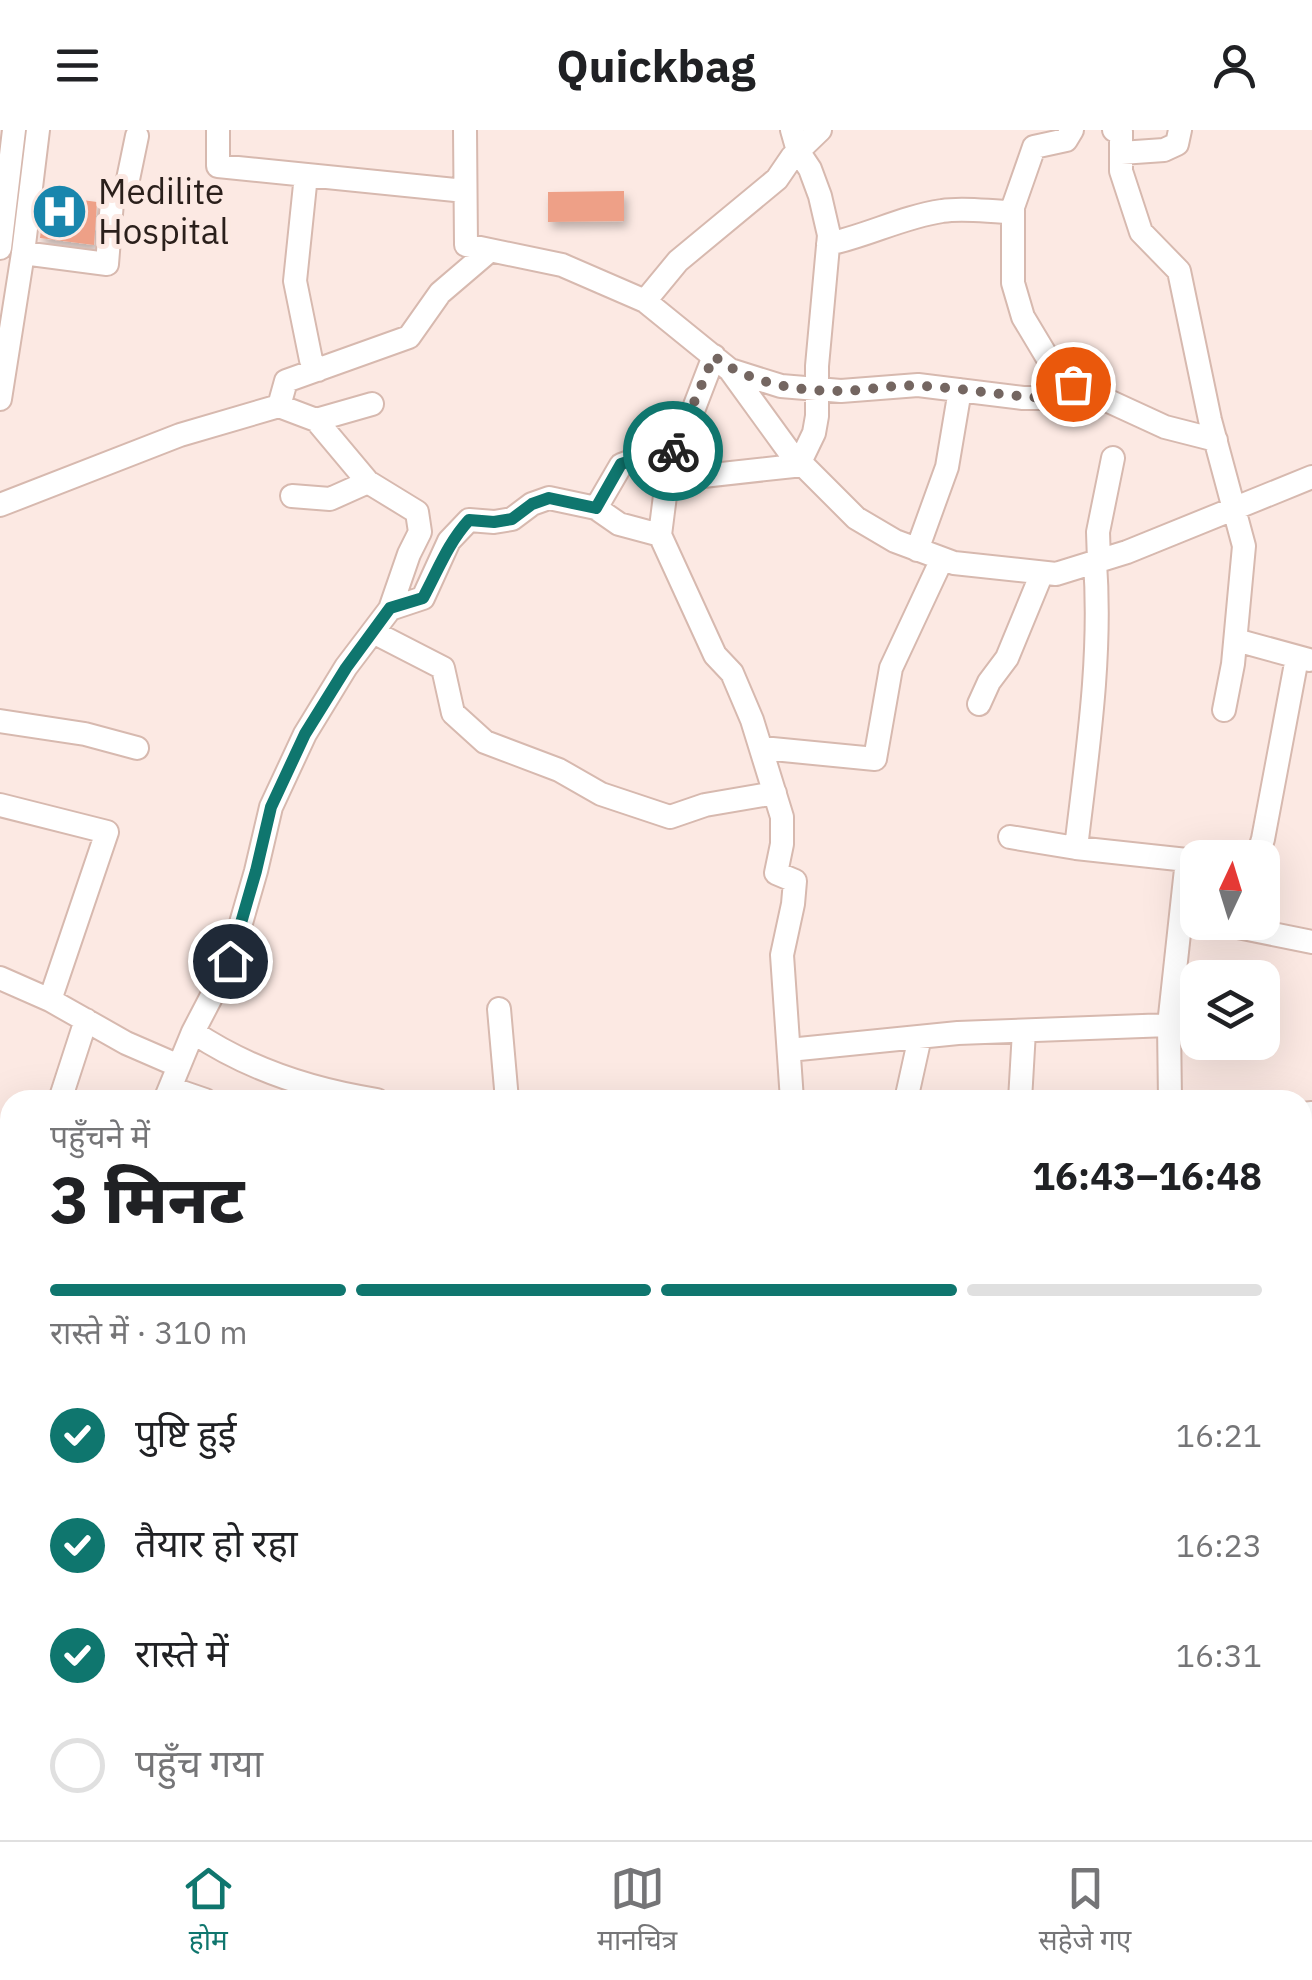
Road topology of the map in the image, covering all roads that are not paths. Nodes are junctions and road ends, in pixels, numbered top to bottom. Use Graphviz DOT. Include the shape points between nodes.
graph roads {
  1 [pos="14,130"];
  2 [pos="38,130"];
  3 [pos="218,130"];
  4 [pos="465,130"];
  5 [pos="820,130"];
  6 [pos="1072,130"];
  7 [pos="1180,130"];
  8 [pos="137,136"];
  9 [pos="795,140"];
  10 [pos="1118,141"];
  11 [pos="306,176"];
  12 [pos="3,188"];
  13 [pos="465,190"];
  14 [pos="1013,212"];
  15 [pos="828,244"];
  16 [pos="12,250"];
  17 [pos="488,252"];
  18 [pos="644,301"];
  19 [pos="722,363"];
  20 [pos="318,370"];
  21 [pos="1073,384"];
  22 [pos="816,389"];
  23 [pos="960,390"];
  24 [pos="0,399"];
  25 [pos="372,404"];
  26 [pos="279,406"];
  27 [pos="316,420"];
  28 [pos="1216,440"];
  29 [pos="1113,458"];
  30 [pos="802,463"];
  31 [pos="668,471"];
  32 [pos="1312,477"];
  33 [pos="368,482"];
  34 [pos="292,496"];
  35 [pos="0,504"];
  36 [pos="596,508"];
  37 [pos="1236,509"];
  38 [pos="660,535"];
  39 [pos="917,550"];
  40 [pos="942,559"];
  41 [pos="1097,562"];
  42 [pos="1042,573"];
  43 [pos="390,608"];
  44 [pos="373,632"];
  45 [pos="1236,640"];
  46 [pos="1304,659"];
  47 [pos="979,704"];
  48 [pos="1224,710"];
  49 [pos="0,721"];
  50 [pos="137,748"];
  51 [pos="762,748"];
  52 [pos="775,794"];
  53 [pos="0,805"];
  54 [pos="1010,838"];
  55 [pos="1262,840"];
  56 [pos="1076,848"];
  57 [pos="1180,859"];
  58 [pos="1280,935"];
  59 [pos="1185,940"];
  60 [pos="1312,942"];
  61 [pos="0,978"];
  62 [pos="50,1000"];
  63 [pos="499,1010"];
  64 [pos="86,1020"];
  65 [pos="1169,1025"];
  66 [pos="1024,1031"];
  67 [pos="193,1032"];
  68 [pos="920,1037"];
  69 [pos="789,1050"];
  70 [pos="172,1085"];
  71 [pos="63,1090"];
  72 [pos="328,1090"];
  73 [pos="506,1090"];
  74 [pos="791,1090"];
  75 [pos="908,1090"];
  76 [pos="1021,1090"];
  77 [pos="1170,1090"];
  1 -- 12 [label="street"];
  2 -- 16 [label="street"];
  3 -- 11 [label="street" via="218,166"];
  4 -- 13 [label="street"];
  5 -- 9 [label="street"];
  6 -- 14 [label="street" via="1066,140 1034,147"];
  7 -- 10 [label="street" via="1177,144 1164,150"];
  8 -- 16 [label="street" via="126,189 112,202 106,264"];
  9 -- 15 [label="street" via="820,196"];
  9 -- 18 [label="street" via="777,179 678,261"];
  10 -- 28 [label="street" via="1141,232 1178,271"];
  11 -- 13 [label="street"];
  11 -- 20 [label="street" via="296,281"];
  12 -- 16 [label="street"];
  13 -- 17 [label="street" via="466,245"];
  14 -- 15 [label="street" via="944,210"];
  14 -- 21 [label="street" via="1013,283 1023,317"];
  15 -- 22 [label="street"];
  16 -- 24 [label="street"];
  17 -- 18 [label="street" via="562,265"];
  17 -- 20 [label="street" via="440,293 409,336"];
  18 -- 19 [label="street"];
  19 -- 22 [label="street" via="781,386"];
  19 -- 30 [label="street"];
  19 -- 31 [label="street" via="680,432"];
  20 -- 26 [label="street" via="286,381"];
  21 -- 23 [label="street" via="1058,398"];
  21 -- 28 [label="street" via="1166,427"];
  22 -- 23 [label="street"];
  22 -- 30 [label="street" via="814,433"];
  23 -- 39 [label="street" via="947,467"];
  25 -- 27 [label="street"];
  26 -- 27 [label="street"];
  26 -- 35 [label="street" via="180,434"];
  27 -- 33 [label="street"];
  28 -- 37 [label="street"];
  29 -- 41 [label="street" via="1117,486 1098,532"];
  30 -- 31 [label="street"];
  30 -- 39 [label="street" via="856,518"];
  31 -- 36 [label="street" via="640,458 621,464"];
  31 -- 38 [label="street"];
  32 -- 37 [label="street"];
  33 -- 34 [label="street" via="330,499"];
  33 -- 43 [label="street" via="416,512 420,532"];
  36 -- 38 [label="street" via="619,524"];
  36 -- 43 [label="street" via="549,498 512,519 469,520 449,541 423,598"];
  37 -- 41 [label="street"];
  37 -- 45 [label="street" via="1244,546"];
  38 -- 51 [label="street" via="715,655 732,673"];
  39 -- 40 [label="street"];
  40 -- 42 [label="street"];
  40 -- 51 [label="street" via="892,668 876,758"];
  41 -- 42 [label="street"];
  41 -- 56 [label="street" via="1095,686"];
  42 -- 47 [label="street" via="1007,658"];
  43 -- 44 [label="street"];
  44 -- 52 [label="street" via="444,668 453,713 486,742 601,794 670,817"];
  44 -- 67 [label="street" via="305,734 271,807 230,961"];
  45 -- 46 [label="street"];
  45 -- 48 [label="street"];
  46 -- 55 [label="street"];
  49 -- 50 [label="street"];
  51 -- 52 [label="street"];
  52 -- 69 [label="street" via="782,830 776,874 795,881 782,954"];
  53 -- 62 [label="street" via="107,832"];
  54 -- 56 [label="street"];
  56 -- 57 [label="street"];
  58 -- 60 [label="street"];
  59 -- 65 [label="street"];
  61 -- 62 [label="street"];
  62 -- 64 [label="street"];
  63 -- 73 [label="street"];
  64 -- 70 [label="street"];
  64 -- 71 [label="street"];
  65 -- 66 [label="street"];
  65 -- 77 [label="street"];
  66 -- 68 [label="street"];
  66 -- 76 [label="street"];
  67 -- 70 [label="street"];
  67 -- 72 [label="street"];
  68 -- 69 [label="street"];
  68 -- 75 [label="street"];
  69 -- 74 [label="street"];
}
